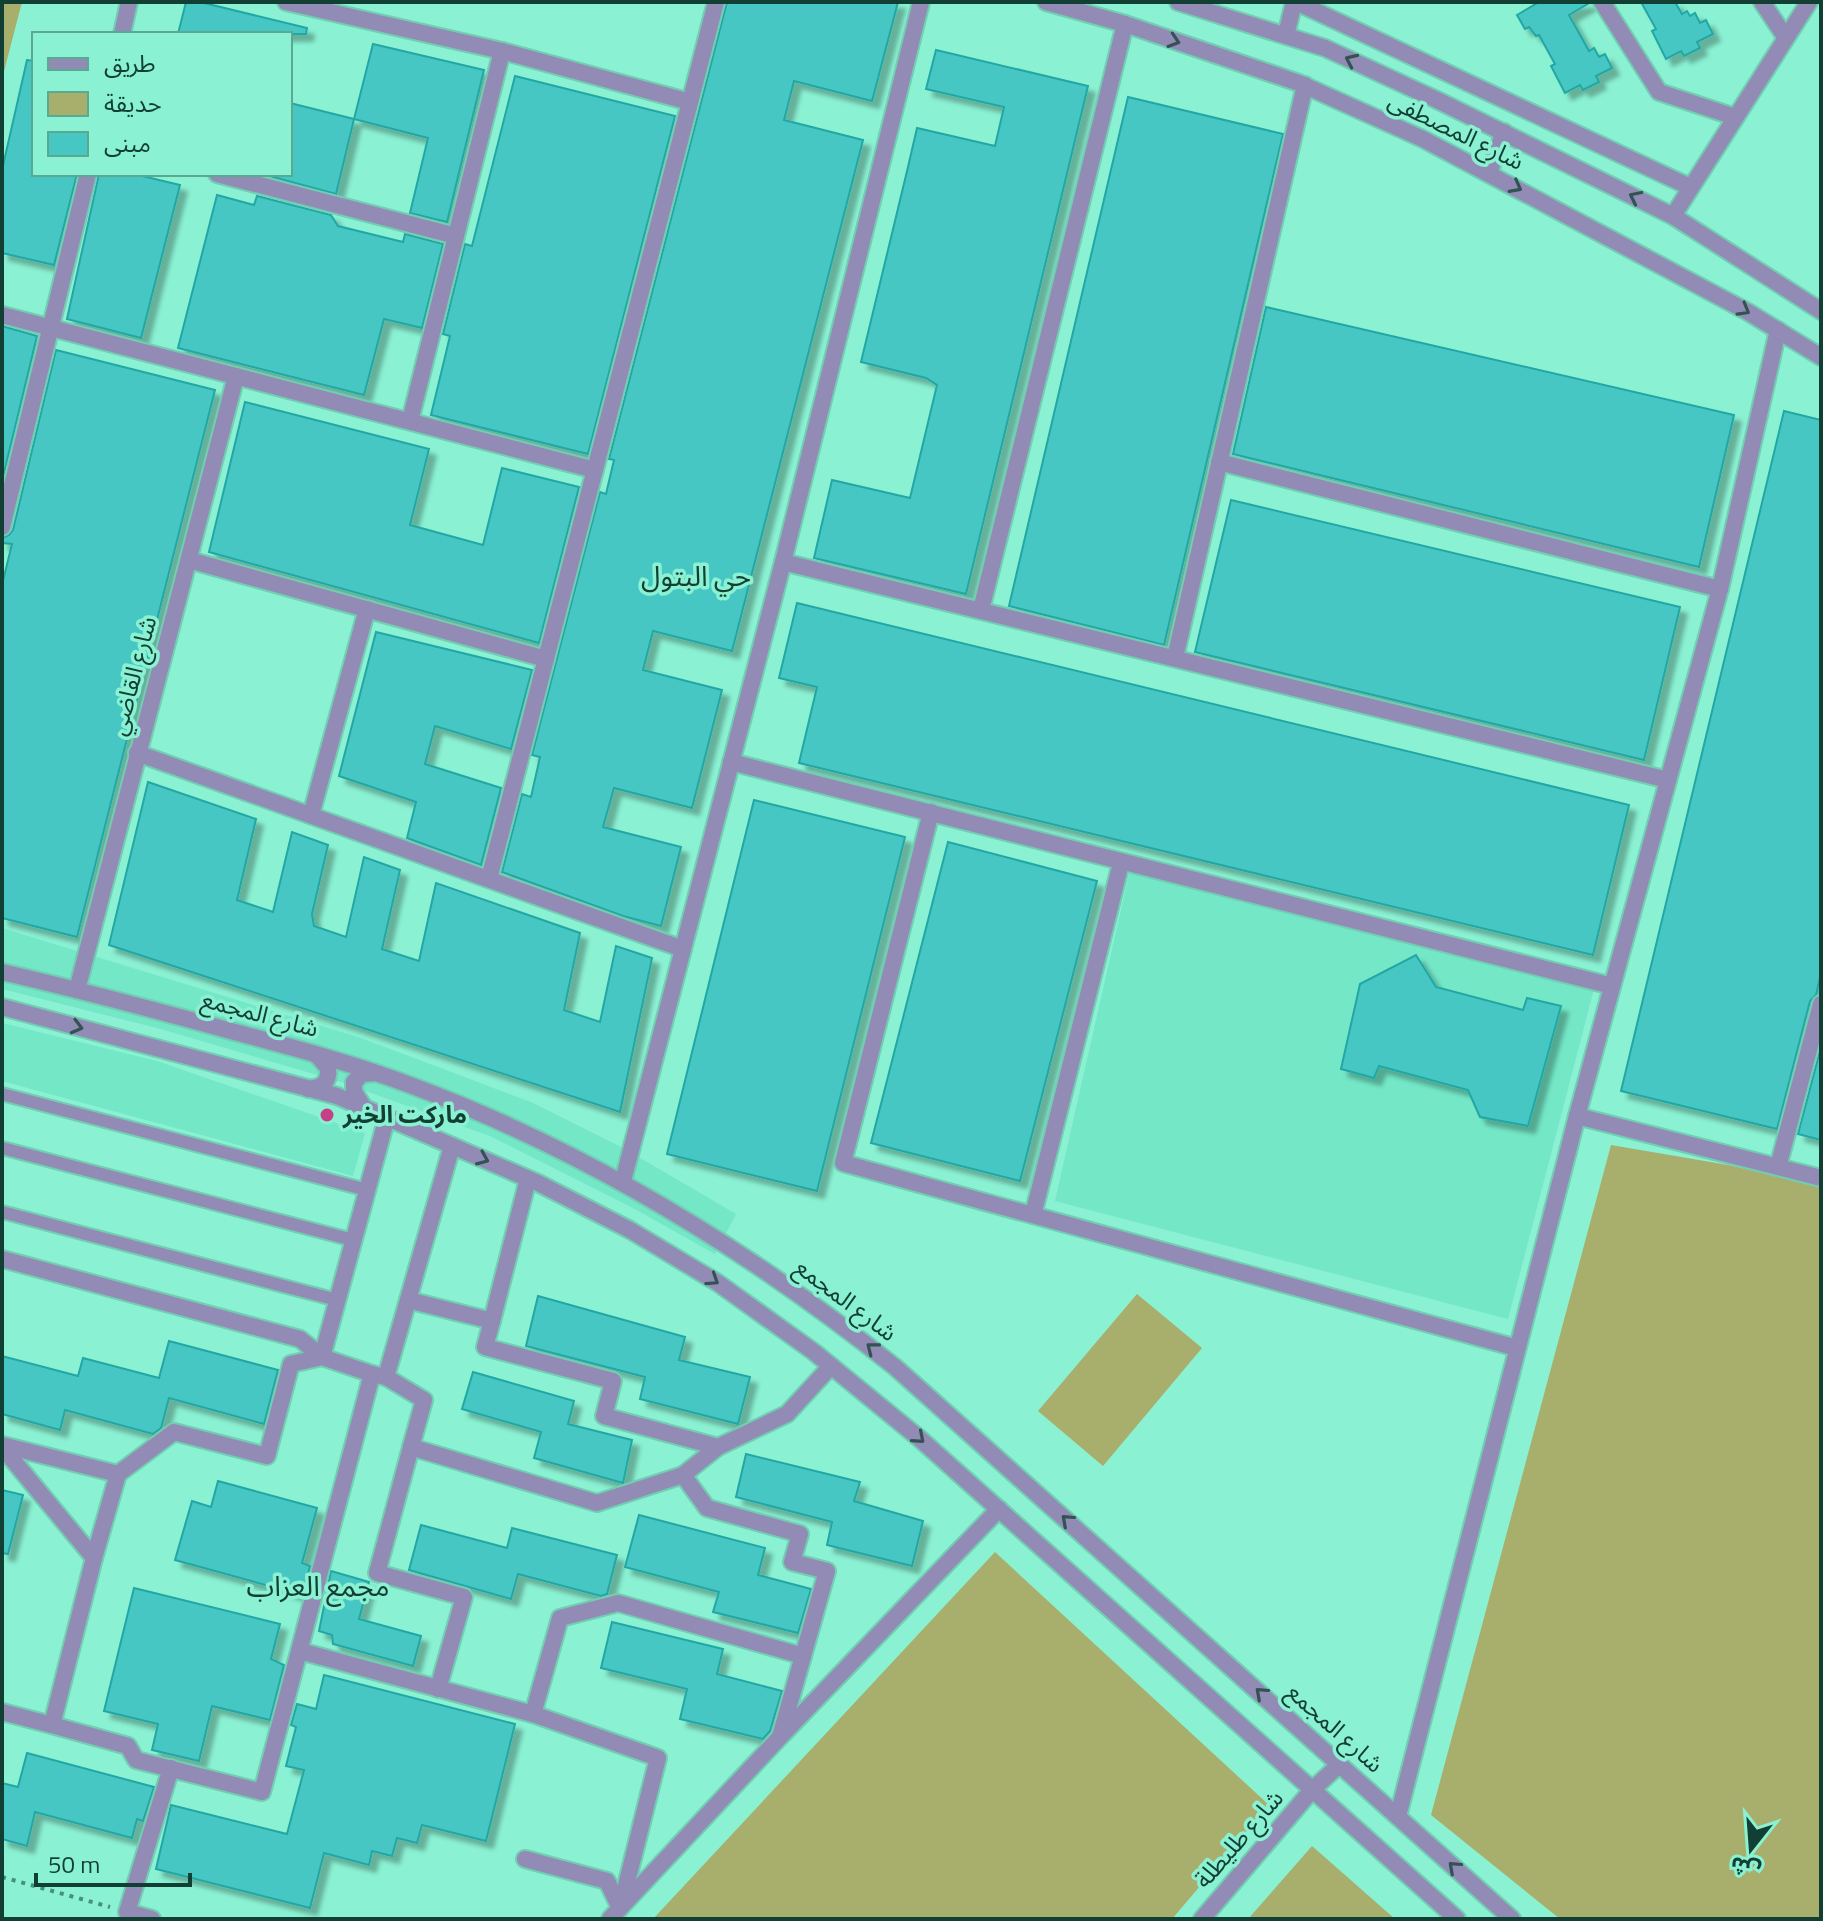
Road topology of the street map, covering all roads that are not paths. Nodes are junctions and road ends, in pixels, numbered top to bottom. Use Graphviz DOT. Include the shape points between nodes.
graph roads {
  1 [pos="129,2"];
  2 [pos="286,2"];
  3 [pos="716,2"];
  4 [pos="921,2"];
  5 [pos="1046,2"];
  6 [pos="1178,2"];
  7 [pos="1295,2"];
  8 [pos="1602,2"];
  9 [pos="1762,2"];
  10 [pos="1809,2"];
  11 [pos="1125,24"];
  12 [pos="122,32"];
  13 [pos="1286,35"];
  14 [pos="1786,38"];
  15 [pos="502,51"];
  16 [pos="1305,85"];
  17 [pos="690,102"];
  18 [pos="1735,117"];
  19 [pos="1504,132"];
  20 [pos="1489,173"];
  21 [pos="88,176"];
  22 [pos="225,176"];
  23 [pos="1690,187"];
  24 [pos="1673,216"];
  25 [pos="456,236"];
  26 [pos="1821,311"];
  27 [pos="2,315"];
  28 [pos="52,329"];
  29 [pos="1778,330"];
  30 [pos="1821,357"];
  31 [pos="236,376"];
  32 [pos="410,421"];
  33 [pos="1219,462"];
  34 [pos="595,470"];
  35 [pos="2,527"];
  36 [pos="189,560"];
  37 [pos="783,562"];
  38 [pos="1720,589"];
  39 [pos="367,609"];
  40 [pos="981,610"];
  41 [pos="1175,658"];
  42 [pos="546,659"];
  43 [pos="137,753"];
  44 [pos="731,762"];
  45 [pos="1668,780"];
  46 [pos="931,812"];
  47 [pos="311,815"];
  48 [pos="1121,863"];
  49 [pos="489,879"];
  50 [pos="683,949"];
  51 [pos="2,972"];
  52 [pos="2,980"];
  53 [pos="44,982"];
  54 [pos="1612,986"];
  55 [pos="77,990"];
  56 [pos="1821,1004"];
  57 [pos="2,1007"];
  58 [pos="316,1054"];
  59 [pos="376,1073"];
  60 [pos="306,1089"];
  61 [pos="2,1094"];
  62 [pos="363,1106"];
  63 [pos="1577,1116"];
  64 [pos="387,1117"];
  65 [pos="452,1146"];
  66 [pos="2,1148"];
  67 [pos="1778,1167"];
  68 [pos="1821,1178"];
  69 [pos="528,1179"];
  70 [pos="623,1181"];
  71 [pos="367,1190"];
  72 [pos="2,1212"];
  73 [pos="1033,1215"];
  74 [pos="353,1240"];
  75 [pos="2,1259"];
  76 [pos="337,1300"];
  77 [pos="408,1300"];
  78 [pos="492,1321"];
  79 [pos="1517,1348"];
  80 [pos="322,1357"];
  81 [pos="831,1366"];
  82 [pos="379,1376"];
  83 [pos="2,1446"];
  84 [pos="411,1447"];
  85 [pos="718,1447"];
  86 [pos="118,1474"];
  87 [pos="683,1475"];
  88 [pos="999,1509"];
  89 [pos="94,1558"];
  90 [pos="300,1651"];
  91 [pos="803,1656"];
  92 [pos="438,1689"];
  93 [pos="2,1712"];
  94 [pos="533,1714"];
  95 [pos="52,1725"];
  96 [pos="780,1737"];
  97 [pos="1340,1764"];
  98 [pos="171,1768"];
  99 [pos="1312,1790"];
  100 [pos="1398,1816"];
  101 [pos="525,1859"];
  102 [pos="615,1913"];
  103 [pos="152,1919"];
  104 [pos="1202,1919"];
  105 [pos="1457,1919"];
  106 [pos="1512,1919"];
  1 -- 12 [label="street"];
  2 -- 15 [label="street"];
  3 -- 17 [label="street"];
  4 -- 37 [label="street"];
  5 -- 11 [label="street, شارع المصطفى"];
  6 -- 13 [label="street, شارع المصطفى"];
  7 -- 13 [label="street"];
  7 -- 23 [label="street"];
  8 -- 18 [label="street" via="1659,92"];
  9 -- 14 [label="street"];
  10 -- 14 [label="street"];
  11 -- 16 [label="street, شارع المصطفى, one-way"];
  11 -- 40 [label="street"];
  19 -- 13 [label="street, شارع المصطفى, one-way"];
  14 -- 18 [label="street"];
  15 -- 17 [label="street"];
  15 -- 25 [label="street"];
  16 -- 20 [label="street, شارع المصطفى"];
  16 -- 33 [label="street"];
  17 -- 34 [label="street"];
  18 -- 23 [label="street"];
  19 -- 20 [label="street"];
  24 -- 19 [label="street, شارع المصطفى, one-way"];
  20 -- 29 [label="street, شارع المصطفى, one-way"];
  21 -- 28 [label="street"];
  22 -- 25 [label="street"];
  23 -- 24 [label="street"];
  24 -- 26 [label="street, شارع المصطفى"];
  25 -- 32 [label="street"];
  27 -- 28 [label="street"];
  28 -- 31 [label="street"];
  28 -- 35 [label="street"];
  29 -- 30 [label="street, شارع المصطفى"];
  29 -- 38 [label="street"];
  31 -- 32 [label="street"];
  31 -- 36 [label="street, شارع القاضي"];
  32 -- 34 [label="street"];
  33 -- 38 [label="street"];
  33 -- 41 [label="street"];
  34 -- 42 [label="street"];
  36 -- 39 [label="street"];
  36 -- 43 [label="street, شارع القاضي"];
  37 -- 40 [label="street"];
  37 -- 44 [label="street"];
  38 -- 45 [label="street"];
  39 -- 42 [label="street"];
  39 -- 47 [label="street"];
  40 -- 41 [label="street"];
  41 -- 45 [label="street"];
  42 -- 49 [label="street"];
  43 -- 47 [label="street"];
  43 -- 55 [label="street, شارع القاضي"];
  44 -- 46 [label="street"];
  44 -- 50 [label="street"];
  45 -- 54 [label="street"];
  46 -- 48 [label="street"];
  46 -- 73 [label="street" via="843,1163"];
  47 -- 49 [label="street"];
  48 -- 54 [label="street"];
  48 -- 73 [label="street"];
  49 -- 50 [label="street"];
  50 -- 70 [label="street"];
  51 -- 53 [label="street, شارع المجمع"];
  52 -- 53 [label="street"];
  53 -- 55 [label="street, شارع المجمع"];
  54 -- 63 [label="street"];
  55 -- 58 [label="street, شارع المجمع"];
  56 -- 67 [label="street"];
  57 -- 60 [label="street, one-way"];
  58 -- 59 [label="street, شارع المجمع"];
  58 -- 60 [label="street" via="326,1063 328,1079 321,1087"];
  59 -- 62 [label="street" via="362,1074 354,1082"];
  59 -- 70 [label="street, شارع المجمع" via="482,1113"];
  60 -- 62 [label="street"];
  61 -- 71 [label="lane"];
  62 -- 64 [label="street"];
  63 -- 67 [label="street"];
  63 -- 79 [label="street"];
  64 -- 65 [label="street"];
  64 -- 71 [label="street"];
  65 -- 69 [label="street, one-way"];
  65 -- 77 [label="street"];
  66 -- 74 [label="lane"];
  67 -- 68 [label="street"];
  69 -- 78 [label="street"];
  69 -- 81 [label="street, one-way" via="674,1256"];
  97 -- 70 [label="street, شارع المجمع, one-way" via="895,1367 736,1249"];
  71 -- 74 [label="street"];
  72 -- 76 [label="lane"];
  73 -- 79 [label="street"];
  74 -- 76 [label="street"];
  75 -- 80 [label="street" via="300,1339"];
  76 -- 80 [label="street"];
  77 -- 78 [label="street"];
  77 -- 82 [label="street"];
  78 -- 85 [label="street" via="485,1347 613,1381 604,1416"];
  79 -- 100 [label="street"];
  80 -- 82 [label="street"];
  80 -- 86 [label="street" via="291,1364 267,1456 174,1432"];
  81 -- 85 [label="street" via="787,1414"];
  81 -- 88 [label="street, one-way"];
  82 -- 84 [label="street" via="424,1400"];
  82 -- 90 [label="street"];
  83 -- 86 [label="street"];
  83 -- 89 [label="street"];
  84 -- 87 [label="street" via="597,1503"];
  84 -- 92 [label="street" via="377,1573 464,1597"];
  85 -- 87 [label="street"];
  86 -- 89 [label="street"];
  87 -- 91 [label="street" via="707,1508 800,1534 792,1562 827,1571"];
  88 -- 96 [label="street"];
  88 -- 99 [label="street"];
  89 -- 95 [label="street"];
  90 -- 92 [label="street"];
  90 -- 98 [label="street" via="262,1792"];
  91 -- 94 [label="street" via="618,1603 560,1618"];
  91 -- 96 [label="street"];
  92 -- 94 [label="street"];
  93 -- 95 [label="street"];
  94 -- 102 [label="street" via="658,1758"];
  95 -- 98 [label="street" via="128,1746 136,1760"];
  96 -- 102 [label="street"];
  97 -- 99 [label="street, شارع طليطلة"];
  97 -- 100 [label="street, شارع المجمع"];
  98 -- 103 [label="street" via="127,1912"];
  99 -- 104 [label="street, شارع طليطلة"];
  99 -- 105 [label="street"];
  106 -- 100 [label="street, شارع المجمع, one-way"];
  101 -- 102 [label="street" via="607,1881"];
}
